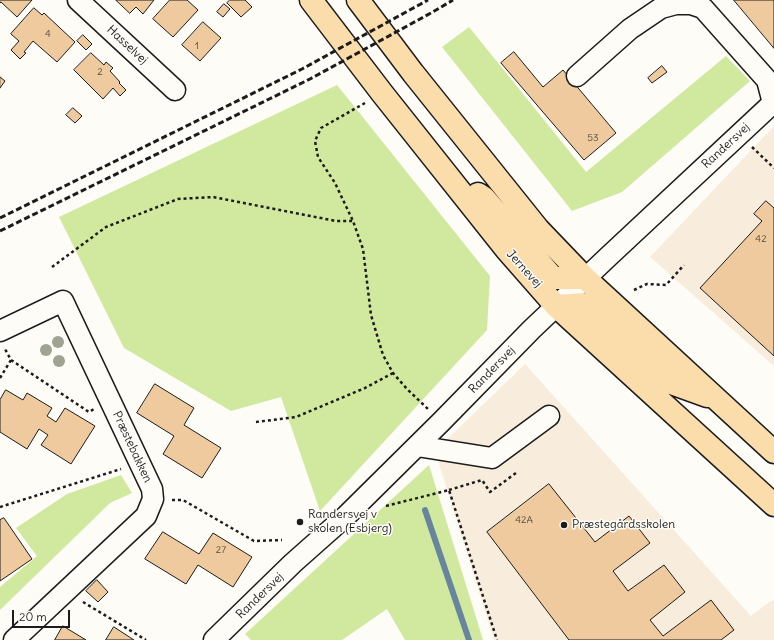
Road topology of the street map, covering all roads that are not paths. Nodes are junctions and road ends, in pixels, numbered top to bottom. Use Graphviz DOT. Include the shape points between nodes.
graph roads {
  1 [pos="78,0"];
  2 [pos="311,0"];
  3 [pos="358,0"];
  4 [pos="577,76"];
  5 [pos="175,90"];
  6 [pos="773,102"];
  7 [pos="440,166"];
  8 [pos="585,278"];
  9 [pos="556,306"];
  10 [pos="2,339"];
  11 [pos="718,400"];
  12 [pos="549,416"];
  13 [pos="417,446"];
  14 [pos="774,452"];
  15 [pos="774,506"];
  16 [pos="14,640"];
  17 [pos="214,640"];
  1 -- 5 [label="street, Hasselvej"];
  2 -- 7 [label="main road, Jernevej"];
  3 -- 8 [label="main road" via="538,229"];
  4 -- 6 [label="street, Randersvej" via="630,29 661,8 691,4 703,8 767,80"];
  6 -- 8 [label="street, Randersvej"];
  7 -- 8 [label="main road" via="484,198 553,278"];
  7 -- 9 [label="main road, Jernevej" via="506,249"];
  8 -- 9 [label="street, Randersvej"];
  8 -- 11 [label="main road"];
  9 -- 11 [label="main road" via="586,304 671,383"];
  9 -- 13 [label="street, Randersvej"];
  9 -- 15 [label="main road, Jernevej"];
  10 -- 16 [label="street, Præstebakken" via="63,301 152,489 154,499 146,516"];
  11 -- 14 [label="main road"];
  12 -- 13 [label="street" via="492,458"];
  13 -- 17 [label="street, Randersvej"];
}
